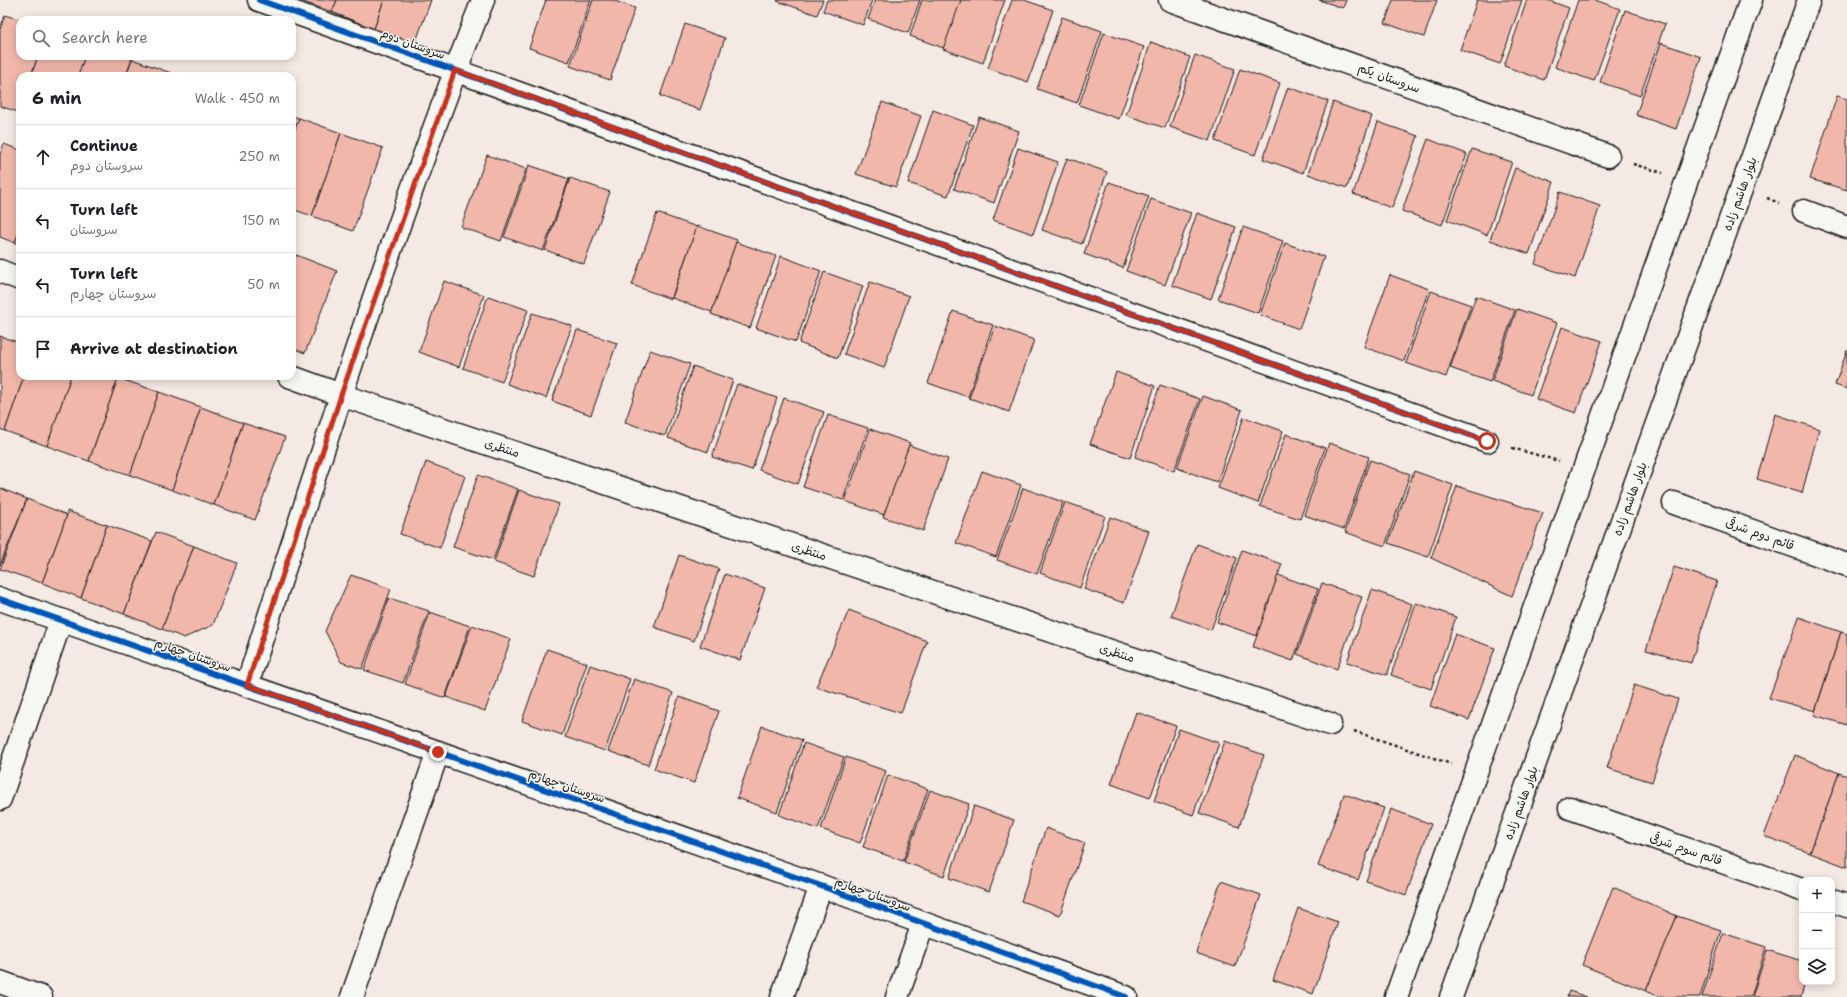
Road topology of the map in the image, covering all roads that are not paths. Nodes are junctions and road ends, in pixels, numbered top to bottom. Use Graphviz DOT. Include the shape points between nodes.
graph roads {
  1 [pos="259,0"];
  2 [pos="483,0"];
  3 [pos="1170,0"];
  4 [pos="1751,0"];
  5 [pos="1810,0"];
  6 [pos="455,70"];
  7 [pos="1608,156"];
  8 [pos="1804,211"];
  9 [pos="1847,227"];
  10 [pos="0,271"];
  11 [pos="16,277"];
  12 [pos="296,379"];
  13 [pos="341,395"];
  14 [pos="1487,441"];
  15 [pos="1674,503"];
  16 [pos="1847,565"];
  17 [pos="0,599"];
  18 [pos="61,620"];
  19 [pos="247,685"];
  20 [pos="1330,724"];
  21 [pos="438,752"];
  22 [pos="0,799"];
  23 [pos="1570,808"];
  24 [pos="821,886"];
  25 [pos="1799,889"];
  26 [pos="1835,902"];
  27 [pos="1847,906"];
  28 [pos="923,924"];
  29 [pos="0,982"];
  30 [pos="41,997"];
  31 [pos="352,997"];
  32 [pos="782,997"];
  33 [pos="897,997"];
  34 [pos="1126,997"];
  35 [pos="1396,997"];
  36 [pos="1451,997"];
  1 -- 6 [label="street, سروستان دوم"];
  2 -- 6 [label="street"];
  3 -- 7 [label="street, سروستان یکم"];
  4 -- 35 [label="street"];
  5 -- 36 [label="street, بلوار هاشم زاده"];
  6 -- 13 [label="street"];
  6 -- 14 [label="street, سروستان دوم"];
  8 -- 9 [label="street"];
  10 -- 11 [label="street"];
  12 -- 13 [label="street, منتظری"];
  13 -- 19 [label="street"];
  13 -- 20 [label="street, منتظری"];
  15 -- 16 [label="street, قائم دوم شرقی"];
  17 -- 18 [label="street, سروستان چهارم"];
  18 -- 19 [label="street, سروستان چهارم"];
  18 -- 22 [label="street"];
  19 -- 21 [label="street, سروستان چهارم"];
  21 -- 24 [label="street, سروستان چهارم"];
  21 -- 31 [label="street"];
  23 -- 25 [label="street, قائم سوم شرقی"];
  24 -- 28 [label="street, سروستان چهارم"];
  24 -- 32 [label="street"];
  26 -- 27 [label="street"];
  28 -- 33 [label="street"];
  28 -- 34 [label="street, سروستان چهارم"];
  29 -- 30 [label="street"];
}
